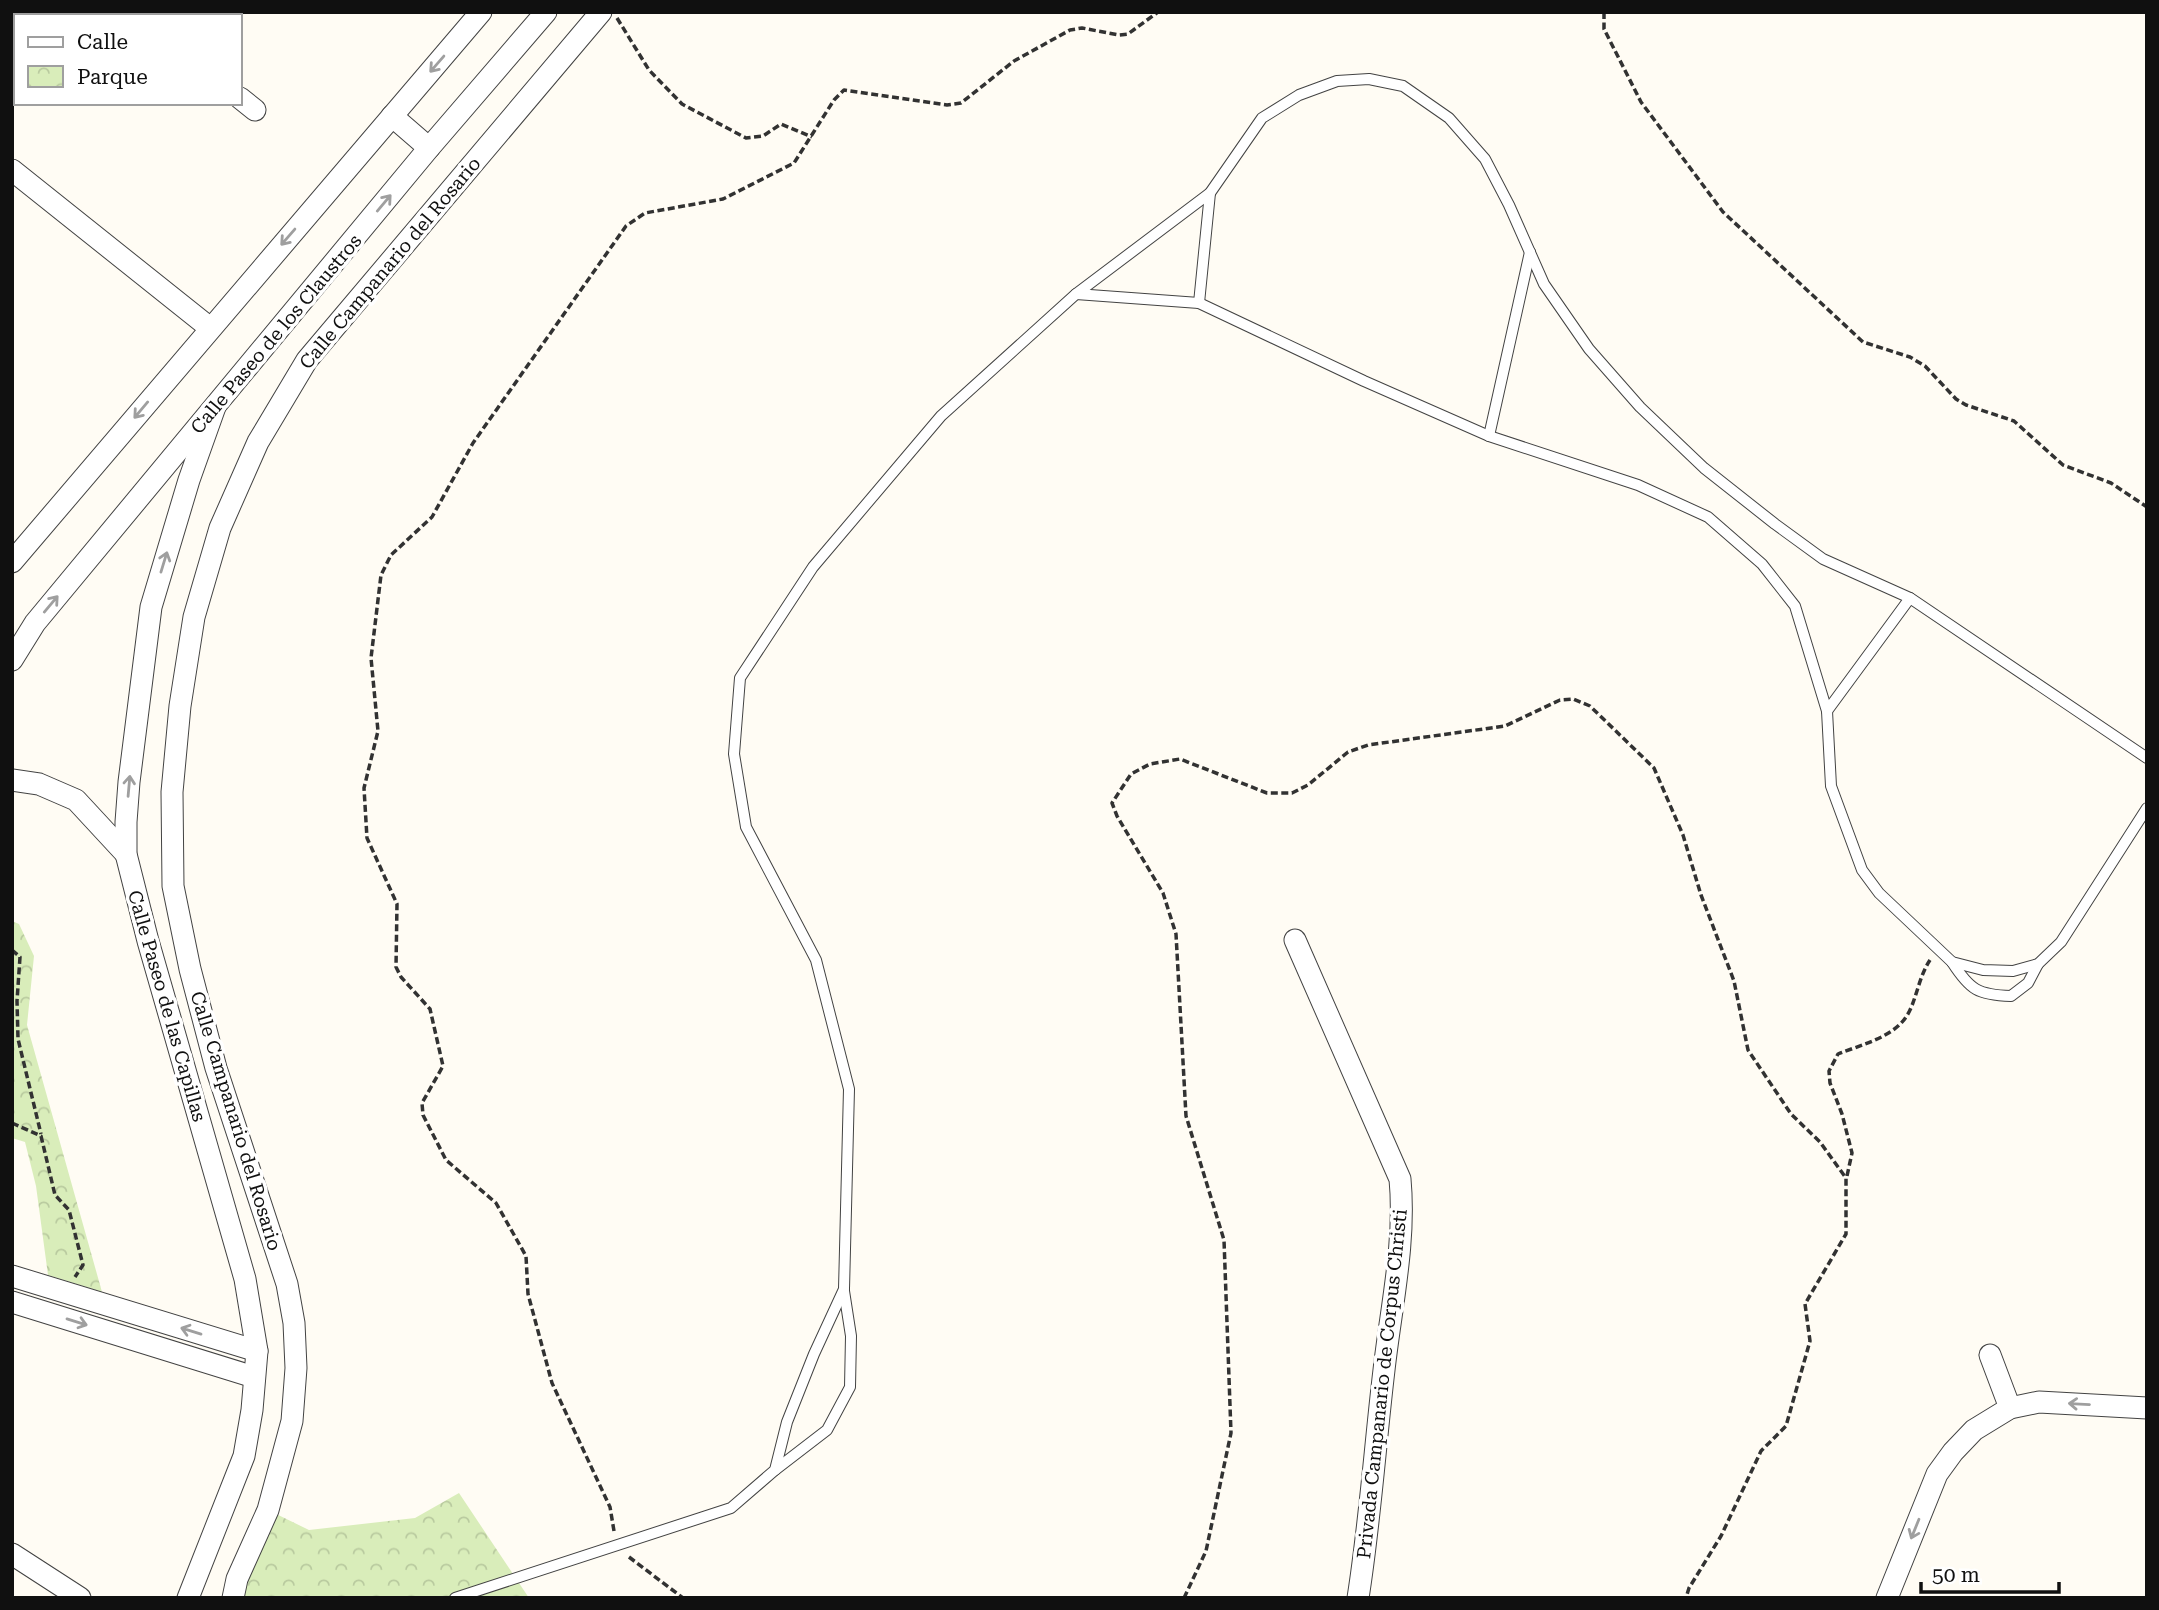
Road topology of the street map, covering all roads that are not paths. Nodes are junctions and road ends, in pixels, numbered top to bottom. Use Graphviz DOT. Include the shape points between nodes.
graph roads {
  1 [pos="481,12"];
  2 [pos="547,12"];
  3 [pos="600,12"];
  4 [pos="392,116"];
  5 [pos="429,148"];
  6 [pos="12,170"];
  7 [pos="1210,193"];
  8 [pos="1530,252"];
  9 [pos="1076,294"];
  10 [pos="1199,303"];
  11 [pos="210,328"];
  12 [pos="215,407"];
  13 [pos="1489,436"];
  14 [pos="12,562"];
  15 [pos="1910,598"];
  16 [pos="12,660"];
  17 [pos="1827,710"];
  18 [pos="2147,758"];
  19 [pos="12,780"];
  20 [pos="2147,808"];
  21 [pos="126,854"];
  22 [pos="1295,940"];
  23 [pos="1952,962"];
  24 [pos="2038,964"];
  25 [pos="12,1276"];
  26 [pos="844,1289"];
  27 [pos="12,1301"];
  28 [pos="257,1351"];
  29 [pos="1990,1355"];
  30 [pos="254,1377"];
  31 [pos="2010,1408"];
  32 [pos="2147,1408"];
  33 [pos="775,1470"];
  34 [pos="12,1554"];
  35 [pos="80,1598"];
  36 [pos="188,1598"];
  37 [pos="233,1598"];
  38 [pos="456,1598"];
  39 [pos="1358,1598"];
  40 [pos="1888,1598"];
  1 -- 4 [label="street, one-way"];
  2 -- 5 [label="street, Calle Paseo de los Claustros"];
  3 -- 37 [label="street, Calle Campanario del Rosario" via="307,360 258,442 220,528 194,617 172,792 173,886 216,1068 287,1284 296,1368 292,1421 268,1510"];
  4 -- 5 [label="street"];
  4 -- 11 [label="street, one-way"];
  12 -- 5 [label="street, Calle Paseo de los Claustros, one-way"];
  6 -- 11 [label="street"];
  7 -- 8 [label="lane" via="1262,118 1298,95 1337,81 1369,79 1404,86 1449,118 1485,159"];
  7 -- 9 [label="lane"];
  7 -- 10 [label="lane"];
  8 -- 13 [label="lane"];
  8 -- 15 [label="lane" via="1544,284 1589,349 1640,407 1704,468 1823,559"];
  9 -- 10 [label="lane"];
  9 -- 26 [label="lane" via="941,416 813,567 740,678 734,754 746,827 816,960 849,1089"];
  10 -- 13 [label="lane"];
  11 -- 14 [label="street, one-way"];
  16 -- 12 [label="street, Calle Paseo de los Claustros, one-way" via="35,623"];
  21 -- 12 [label="street, Calle Paseo de las Capillas, one-way" via="129,782 151,607"];
  13 -- 17 [label="lane" via="1638,485 1708,517 1762,564 1795,606"];
  15 -- 17 [label="lane"];
  15 -- 18 [label="lane"];
  17 -- 23 [label="lane" via="1831,786 1862,870 1879,893"];
  19 -- 21 [label="street" via="39,784 76,800"];
  20 -- 24 [label="lane" via="2061,942"];
  21 -- 28 [label="street, Calle Paseo de las Capillas" via="245,1279"];
  22 -- 39 [label="street, Privada Campanario de Corpus Christi" via="1400,1179 1403,1210"];
  23 -- 24 [label="lane" via="2012,971"];
  23 -- 24 [label="lane" via="1964,981 1985,995 2011,996 2028,983"];
  28 -- 25 [label="street, one-way"];
  26 -- 33 [label="lane" via="787,1422"];
  26 -- 33 [label="lane" via="851,1336 850,1387 827,1430"];
  27 -- 30 [label="street, one-way"];
  28 -- 30 [label="street, Calle Paseo de las Capillas"];
  29 -- 31 [label="street"];
  30 -- 36 [label="street, Calle Paseo de las Capillas" via="244,1456"];
  32 -- 31 [label="street, one-way" via="2039,1402"];
  31 -- 40 [label="street, one-way" via="1974,1430 1937,1474"];
  33 -- 38 [label="lane" via="731,1508"];
  34 -- 35 [label="street"];
}
